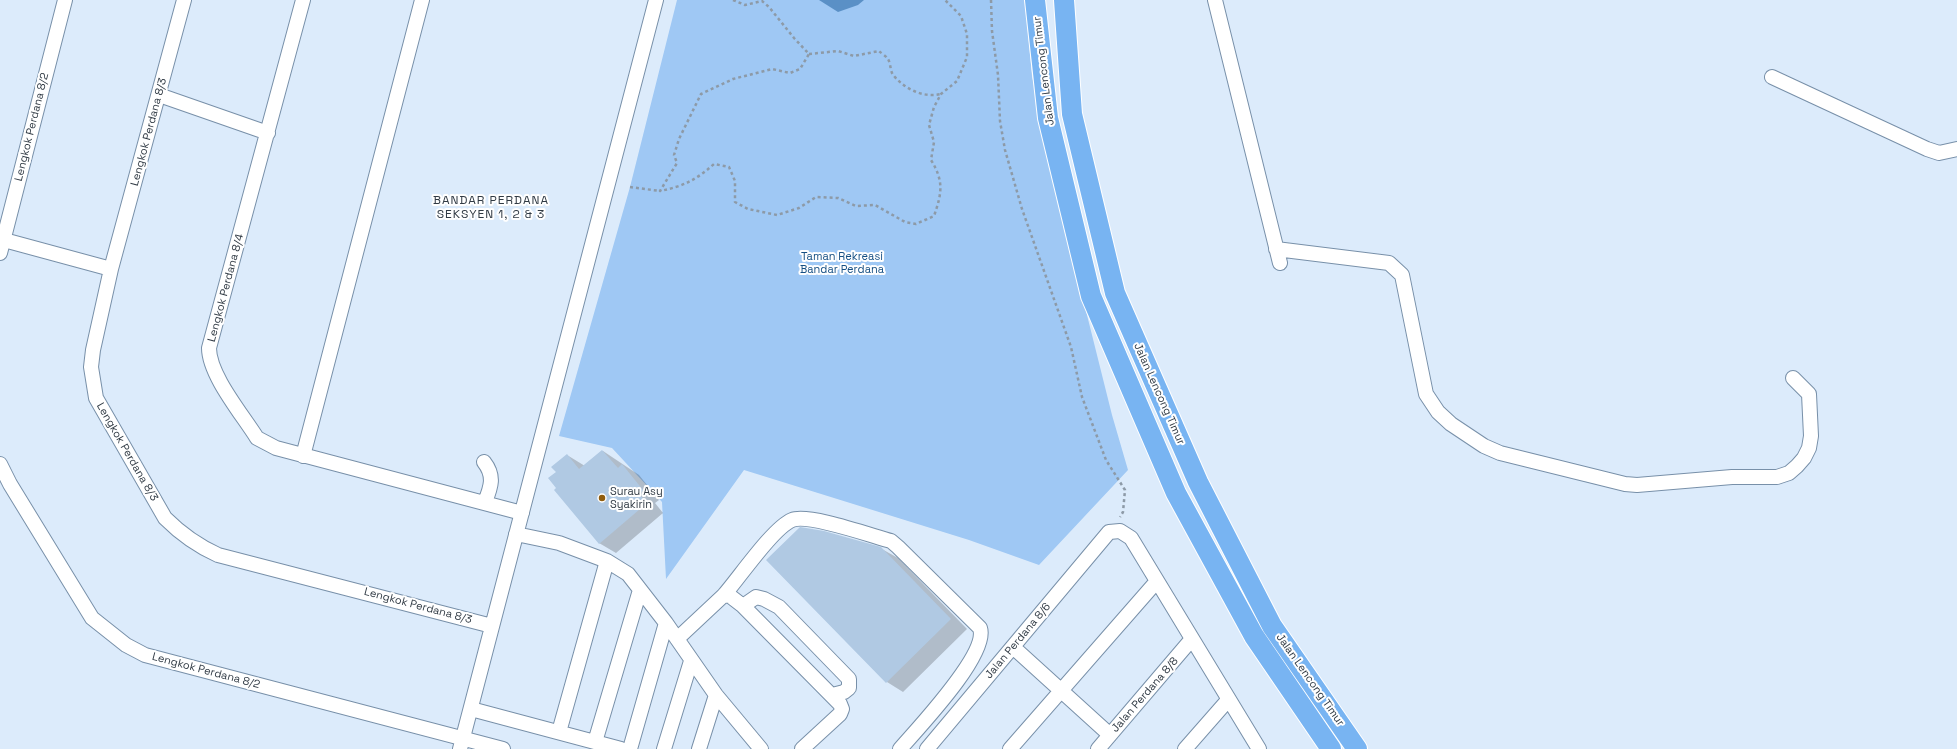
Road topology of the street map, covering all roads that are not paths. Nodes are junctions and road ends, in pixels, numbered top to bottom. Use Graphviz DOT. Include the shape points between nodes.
graph roads {
  1 [pos="65,0"];
  2 [pos="184,0"];
  3 [pos="303,0"];
  4 [pos="422,0"];
  5 [pos="656,0"];
  6 [pos="1035,0"];
  7 [pos="1064,0"];
  8 [pos="1215,0"];
  9 [pos="1772,77"];
  10 [pos="159,95"];
  11 [pos="268,133"];
  12 [pos="1957,149"];
  13 [pos="2,247"];
  14 [pos="1276,249"];
  15 [pos="1280,263"];
  16 [pos="111,269"];
  17 [pos="1793,378"];
  18 [pos="303,456"];
  19 [pos="484,462"];
  20 [pos="0,464"];
  21 [pos="5,487"];
  22 [pos="485,502"];
  23 [pos="522,513"];
  24 [pos="516,534"];
  25 [pos="607,561"];
  26 [pos="1157,581"];
  27 [pos="640,590"];
  28 [pos="724,595"];
  29 [pos="743,606"];
  30 [pos="666,623"];
  31 [pos="492,626"];
  32 [pos="677,639"];
  33 [pos="1191,640"];
  34 [pos="1013,647"];
  35 [pos="691,661"];
  36 [pos="1061,690"];
  37 [pos="716,695"];
  38 [pos="832,695"];
  39 [pos="1228,700"];
  40 [pos="471,709"];
  41 [pos="559,732"];
  42 [pos="1110,735"];
  43 [pos="595,742"];
  44 [pos="461,743"];
  45 [pos="503,749"];
  46 [pos="621,749"];
  47 [pos="630,749"];
  48 [pos="664,749"];
  49 [pos="699,749"];
  50 [pos="761,749"];
  51 [pos="802,749"];
  52 [pos="900,749"];
  53 [pos="926,749"];
  54 [pos="1010,749"];
  55 [pos="1098,749"];
  56 [pos="1185,749"];
  57 [pos="1259,749"];
  58 [pos="1331,749"];
  59 [pos="1358,749"];
  1 -- 13 [label="street, Lengkok Perdana 8/2"];
  2 -- 10 [label="street, Lengkok Perdana 8/3"];
  3 -- 11 [label="street, Lengkok Perdana 8/4"];
  4 -- 18 [label="street"];
  5 -- 23 [label="street"];
  6 -- 58 [label="highway, Jalan Lencong Timur" via="1048,118 1091,296 1176,493 1254,636"];
  7 -- 59 [label="highway, Jalan Lencong Timur" via="1072,114 1115,293 1198,482 1272,626"];
  8 -- 14 [label="street"];
  9 -- 12 [label="street" via="1927,149 1939,153"];
  10 -- 11 [label="street"];
  10 -- 16 [label="street, Lengkok Perdana 8/3"];
  11 -- 18 [label="street, Lengkok Perdana 8/4" via="209,348 209,359 214,372 257,438 276,448"];
  13 -- 16 [label="street"];
  14 -- 15 [label="street"];
  14 -- 17 [label="street" via="1389,263 1402,276 1426,394 1438,412 1474,440 1500,453 1609,481 1637,485 1732,477 1776,477 1789,473 1804,458 1811,436 1810,394"];
  16 -- 31 [label="street, Lengkok Perdana 8/3" via="91,367 96,398 165,518 177,530 202,548 218,555"];
  18 -- 22 [label="street, Lengkok Perdana 8/4"];
  19 -- 22 [label="street" via="491,474 492,483"];
  20 -- 21 [label="street, Lengkok Perdana 8/2"];
  21 -- 44 [label="street, Lengkok Perdana 8/2" via="92,618 126,645 146,655"];
  22 -- 23 [label="street, Lengkok Perdana 8/4"];
  23 -- 24 [label="street"];
  24 -- 25 [label="street" via="559,543"];
  24 -- 31 [label="street"];
  25 -- 27 [label="street" via="628,574"];
  25 -- 41 [label="street"];
  26 -- 33 [label="street"];
  26 -- 34 [label="street, Jalan Perdana 8/6" via="1131,538 1120,531 1109,532"];
  26 -- 36 [label="street"];
  27 -- 30 [label="street"];
  27 -- 43 [label="street"];
  28 -- 29 [label="street" via="730,596"];
  28 -- 32 [label="street"];
  28 -- 52 [label="street" via="778,530 792,520 804,518 820,522 891,541 898,547 980,628 982,635 976,652 963,674"];
  29 -- 38 [label="street"];
  29 -- 38 [label="street" via="756,597 779,607 849,680 849,688"];
  30 -- 32 [label="street"];
  30 -- 47 [label="street"];
  31 -- 40 [label="street"];
  32 -- 35 [label="street"];
  33 -- 39 [label="street"];
  33 -- 42 [label="street, Jalan Perdana 8/8"];
  34 -- 36 [label="street"];
  34 -- 53 [label="street, Jalan Perdana 8/6"];
  35 -- 37 [label="street"];
  35 -- 48 [label="street"];
  36 -- 42 [label="street"];
  36 -- 54 [label="street"];
  37 -- 49 [label="street"];
  37 -- 50 [label="street"];
  38 -- 51 [label="street" via="840,704 840,714"];
  39 -- 56 [label="street"];
  39 -- 57 [label="street"];
  40 -- 41 [label="street"];
  40 -- 44 [label="street"];
  41 -- 43 [label="street"];
  42 -- 55 [label="street, Jalan Perdana 8/8"];
  43 -- 46 [label="street"];
  44 -- 45 [label="street, Lengkok Perdana 8/2"];
}
